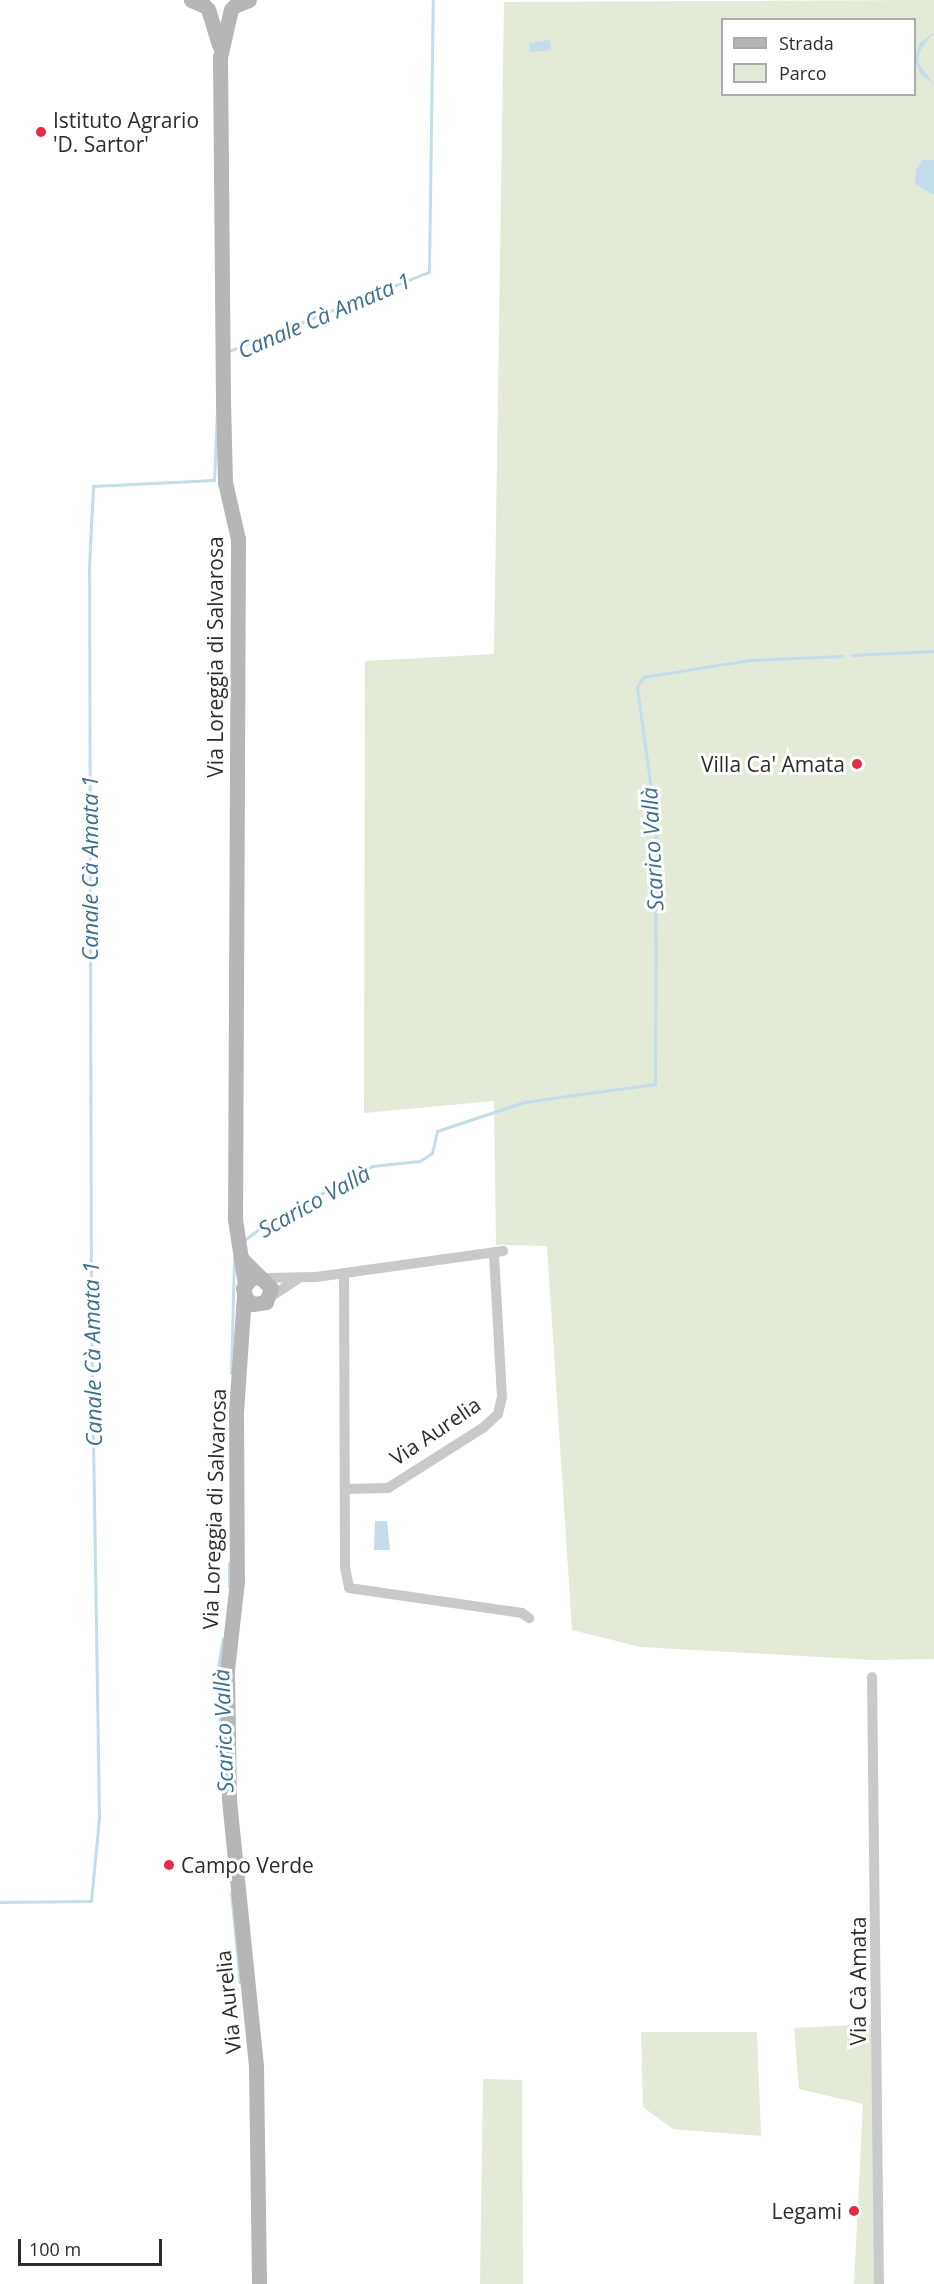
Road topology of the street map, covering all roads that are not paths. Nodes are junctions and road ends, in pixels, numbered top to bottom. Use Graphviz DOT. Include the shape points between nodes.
graph roads {
  1 [pos="249,0"];
  2 [pos="201,4"];
  3 [pos="234,5"];
  4 [pos="220,57"];
  5 [pos="240,1251"];
  6 [pos="344,1274"];
  7 [pos="262,1277"];
  8 [pos="299,1279"];
  9 [pos="244,1290"];
  10 [pos="267,1300"];
  11 [pos="242,1337"];
  12 [pos="345,1490"];
  13 [pos="529,1618"];
  14 [pos="872,1677"];
  15 [pos="229,1717"];
  16 [pos="259,2284"];
  17 [pos="879,2284"];
  1 -- 3 [label="street"];
  2 -- 3 [label="street" via="219,13"];
  2 -- 4 [label="street, Via Loreggia di Salvarosa"];
  3 -- 4 [label="street, Via Loreggia di Salvarosa"];
  4 -- 5 [label="street, Via Loreggia di Salvarosa" via="225,482 238,539 235,1219"];
  5 -- 7 [label="street"];
  5 -- 9 [label="street, Via Loreggia di Salvarosa"];
  6 -- 8 [label="street"];
  6 -- 12 [label="street"];
  6 -- 12 [label="street, Via Aurelia" via="498,1253 502,1396 498,1414 484,1427 388,1488"];
  7 -- 8 [label="street"];
  7 -- 9 [label="street"];
  7 -- 10 [label="street" via="271,1288"];
  8 -- 10 [label="street"];
  9 -- 10 [label="street" via="249,1303"];
  9 -- 11 [label="street, Via Loreggia di Salvarosa"];
  10 -- 11 [label="street, Via Loreggia di Salvarosa"];
  11 -- 15 [label="street, Via Loreggia di Salvarosa" via="236,1412 237,1581 227,1670"];
  12 -- 13 [label="street" via="345,1567 350,1589 522,1613"];
  14 -- 17 [label="street, Via Cà Amata"];
  15 -- 16 [label="street, Via Aurelia" via="230,1800 256,2067"];
}
